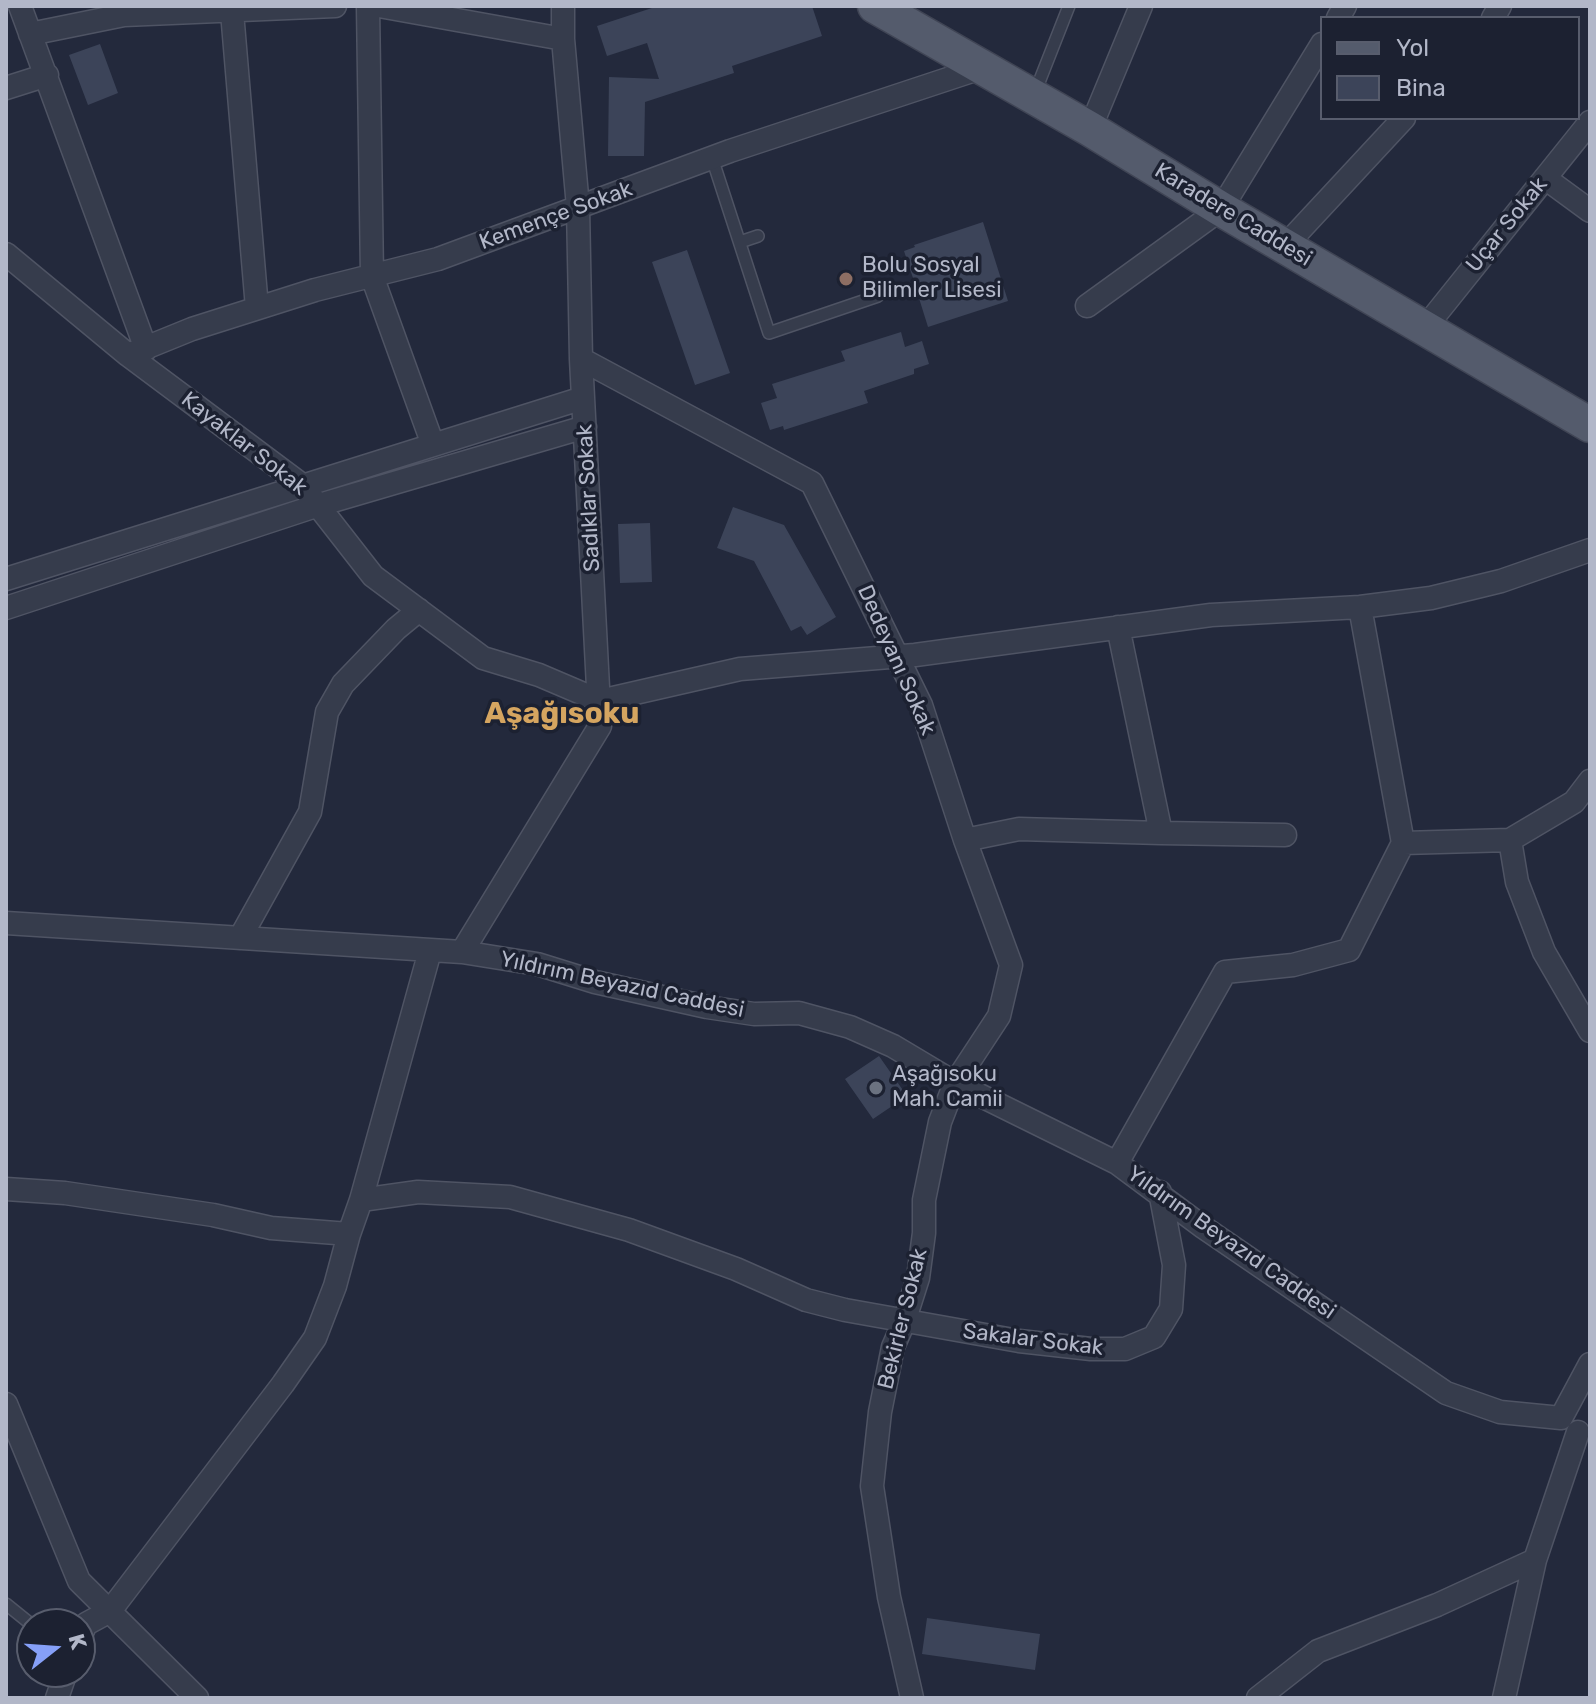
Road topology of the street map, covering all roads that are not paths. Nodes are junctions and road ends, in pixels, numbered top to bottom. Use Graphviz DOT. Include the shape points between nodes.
graph roads {
  1 [pos="20,6"];
  2 [pos="335,6"];
  3 [pos="368,6"];
  4 [pos="379,6"];
  5 [pos="563,6"];
  6 [pos="1069,6"];
  7 [pos="1141,6"];
  8 [pos="890,10"];
  9 [pos="232,12"];
  10 [pos="30,34"];
  11 [pos="563,39"];
  12 [pos="1320,47"];
  13 [pos="981,68"];
  14 [pos="47,75"];
  15 [pos="6,88"];
  16 [pos="1033,97"];
  17 [pos="1402,120"];
  18 [pos="1590,122"];
  19 [pos="1090,129"];
  20 [pos="712,158"];
  21 [pos="1545,178"];
  22 [pos="578,207"];
  23 [pos="1221,209"];
  24 [pos="1590,211"];
  25 [pos="758,236"];
  26 [pos="740,242"];
  27 [pos="1285,246"];
  28 [pos="6,254"];
  29 [pos="372,276"];
  30 [pos="878,296"];
  31 [pos="1087,306"];
  32 [pos="257,308"];
  33 [pos="1424,329"];
  34 [pos="137,352"];
  35 [pos="581,359"];
  36 [pos="583,398"];
  37 [pos="1589,424"];
  38 [pos="585,427"];
  39 [pos="433,445"];
  40 [pos="302,485"];
  41 [pos="319,505"];
  42 [pos="1590,550"];
  43 [pos="6,579"];
  44 [pos="1360,607"];
  45 [pos="6,608"];
  46 [pos="419,610"];
  47 [pos="1118,627"];
  48 [pos="897,656"];
  49 [pos="600,701"];
  50 [pos="1590,781"];
  51 [pos="1161,833"];
  52 [pos="1285,835"];
  53 [pos="965,840"];
  54 [pos="1510,840"];
  55 [pos="1403,843"];
  56 [pos="6,923"];
  57 [pos="240,938"];
  58 [pos="430,951"];
  59 [pos="462,952"];
  60 [pos="1590,1031"];
  61 [pos="955,1083"];
  62 [pos="1117,1163"];
  63 [pos="6,1189"];
  64 [pos="1160,1192"];
  65 [pos="361,1200"];
  66 [pos="349,1234"];
  67 [pos="904,1322"];
  68 [pos="1590,1364"];
  69 [pos="6,1404"];
  70 [pos="1576,1431"];
  71 [pos="1535,1560"];
  72 [pos="110,1611"];
  73 [pos="96,1619"];
  74 [pos="197,1698"];
  75 [pos="912,1698"];
  76 [pos="1258,1698"];
  77 [pos="1504,1698"];
  1 -- 10 [label="street"];
  2 -- 9 [label="street"];
  3 -- 29 [label="street"];
  4 -- 11 [label="street"];
  5 -- 11 [label="street, Sadıklar Sokak"];
  6 -- 16 [label="lane"];
  7 -- 19 [label="street"];
  8 -- 13 [label="main road, Karadere Caddesi"];
  9 -- 10 [label="street" via="124,15"];
  9 -- 32 [label="street"];
  10 -- 14 [label="street"];
  11 -- 22 [label="street, Sadıklar Sokak"];
  12 -- 23 [label="street"];
  13 -- 16 [label="main road, Karadere Caddesi"];
  13 -- 20 [label="street, Kemençe Sokak"];
  14 -- 15 [label="street"];
  14 -- 34 [label="street"];
  16 -- 19 [label="main road, Karadere Caddesi"];
  17 -- 27 [label="street"];
  18 -- 21 [label="street, Uçar Sokak"];
  19 -- 23 [label="main road, Karadere Caddesi"];
  20 -- 22 [label="street, Kemençe Sokak"];
  20 -- 26 [label="lane"];
  21 -- 24 [label="street"];
  21 -- 33 [label="street, Uçar Sokak"];
  22 -- 29 [label="street, Kemençe Sokak" via="438,259"];
  22 -- 35 [label="street, Sadıklar Sokak"];
  23 -- 27 [label="main road, Karadere Caddesi"];
  23 -- 31 [label="street"];
  25 -- 26 [label="lane"];
  26 -- 30 [label="lane" via="769,333"];
  27 -- 33 [label="main road, Karadere Caddesi"];
  28 -- 34 [label="street, Kayaklar Sokak"];
  29 -- 32 [label="street, Kemençe Sokak"];
  29 -- 39 [label="street"];
  32 -- 34 [label="street, Kemençe Sokak"];
  33 -- 37 [label="main road, Karadere Caddesi"];
  34 -- 40 [label="street, Kayaklar Sokak"];
  35 -- 36 [label="street, Sadıklar Sokak"];
  35 -- 48 [label="street, Dedeyanı Sokak" via="812,483"];
  36 -- 38 [label="street, Sadıklar Sokak"];
  36 -- 39 [label="street"];
  38 -- 41 [label="street"];
  38 -- 49 [label="street, Sadıklar Sokak"];
  39 -- 40 [label="street"];
  40 -- 41 [label="street, Kayaklar Sokak"];
  40 -- 43 [label="street"];
  41 -- 45 [label="street"];
  41 -- 46 [label="street, Kayaklar Sokak" via="373,576"];
  42 -- 44 [label="street" via="1501,581 1431,598"];
  44 -- 47 [label="street" via="1211,615"];
  44 -- 55 [label="street"];
  46 -- 49 [label="street, Kayaklar Sokak" via="483,658"];
  46 -- 57 [label="street" via="343,684 327,712 310,812"];
  47 -- 48 [label="street"];
  47 -- 51 [label="street"];
  48 -- 49 [label="street" via="740,669"];
  48 -- 53 [label="street, Dedeyanı Sokak" via="921,705"];
  49 -- 59 [label="street, Sadıklar Sokak" via="600,726"];
  50 -- 54 [label="street" via="1574,802"];
  51 -- 52 [label="street"];
  51 -- 53 [label="street" via="1019,829"];
  53 -- 61 [label="street, Dedeyanı Sokak" via="1011,965 999,1016"];
  54 -- 55 [label="street"];
  54 -- 60 [label="street" via="1517,882 1544,952"];
  55 -- 62 [label="street" via="1349,950 1293,965 1225,972"];
  56 -- 57 [label="street, Yıldırım Beyazıd Caddesi"];
  57 -- 58 [label="street, Yıldırım Beyazıd Caddesi"];
  58 -- 59 [label="street, Yıldırım Beyazıd Caddesi"];
  58 -- 65 [label="street"];
  59 -- 61 [label="street, Yıldırım Beyazıd Caddesi" via="537,964 707,1007 799,1013 893,1046"];
  61 -- 62 [label="street, Yıldırım Beyazıd Caddesi"];
  61 -- 67 [label="street, Bekirler Sokak" via="933,1152 918,1278"];
  62 -- 64 [label="street, Yıldırım Beyazıd Caddesi"];
  63 -- 66 [label="street" via="78,1195 271,1228"];
  64 -- 67 [label="street, Sakalar Sokak" via="1174,1265 1171,1309 1154,1337 1125,1349 1091,1349"];
  64 -- 70 [label="street, Yıldırım Beyazıd Caddesi" via="1446,1393"];
  65 -- 66 [label="street"];
  65 -- 67 [label="street, Sakalar Sokak" via="418,1192 510,1197 629,1230 806,1300"];
  66 -- 72 [label="street" via="315,1338"];
  67 -- 75 [label="street, Bekirler Sokak" via="893,1347 880,1412 872,1486"];
  68 -- 70 [label="street"];
  69 -- 72 [label="street" via="79,1581"];
  70 -- 71 [label="street"];
  71 -- 76 [label="street" via="1318,1651"];
  71 -- 77 [label="street"];
  72 -- 73 [label="street"];
  72 -- 74 [label="street"];
}
